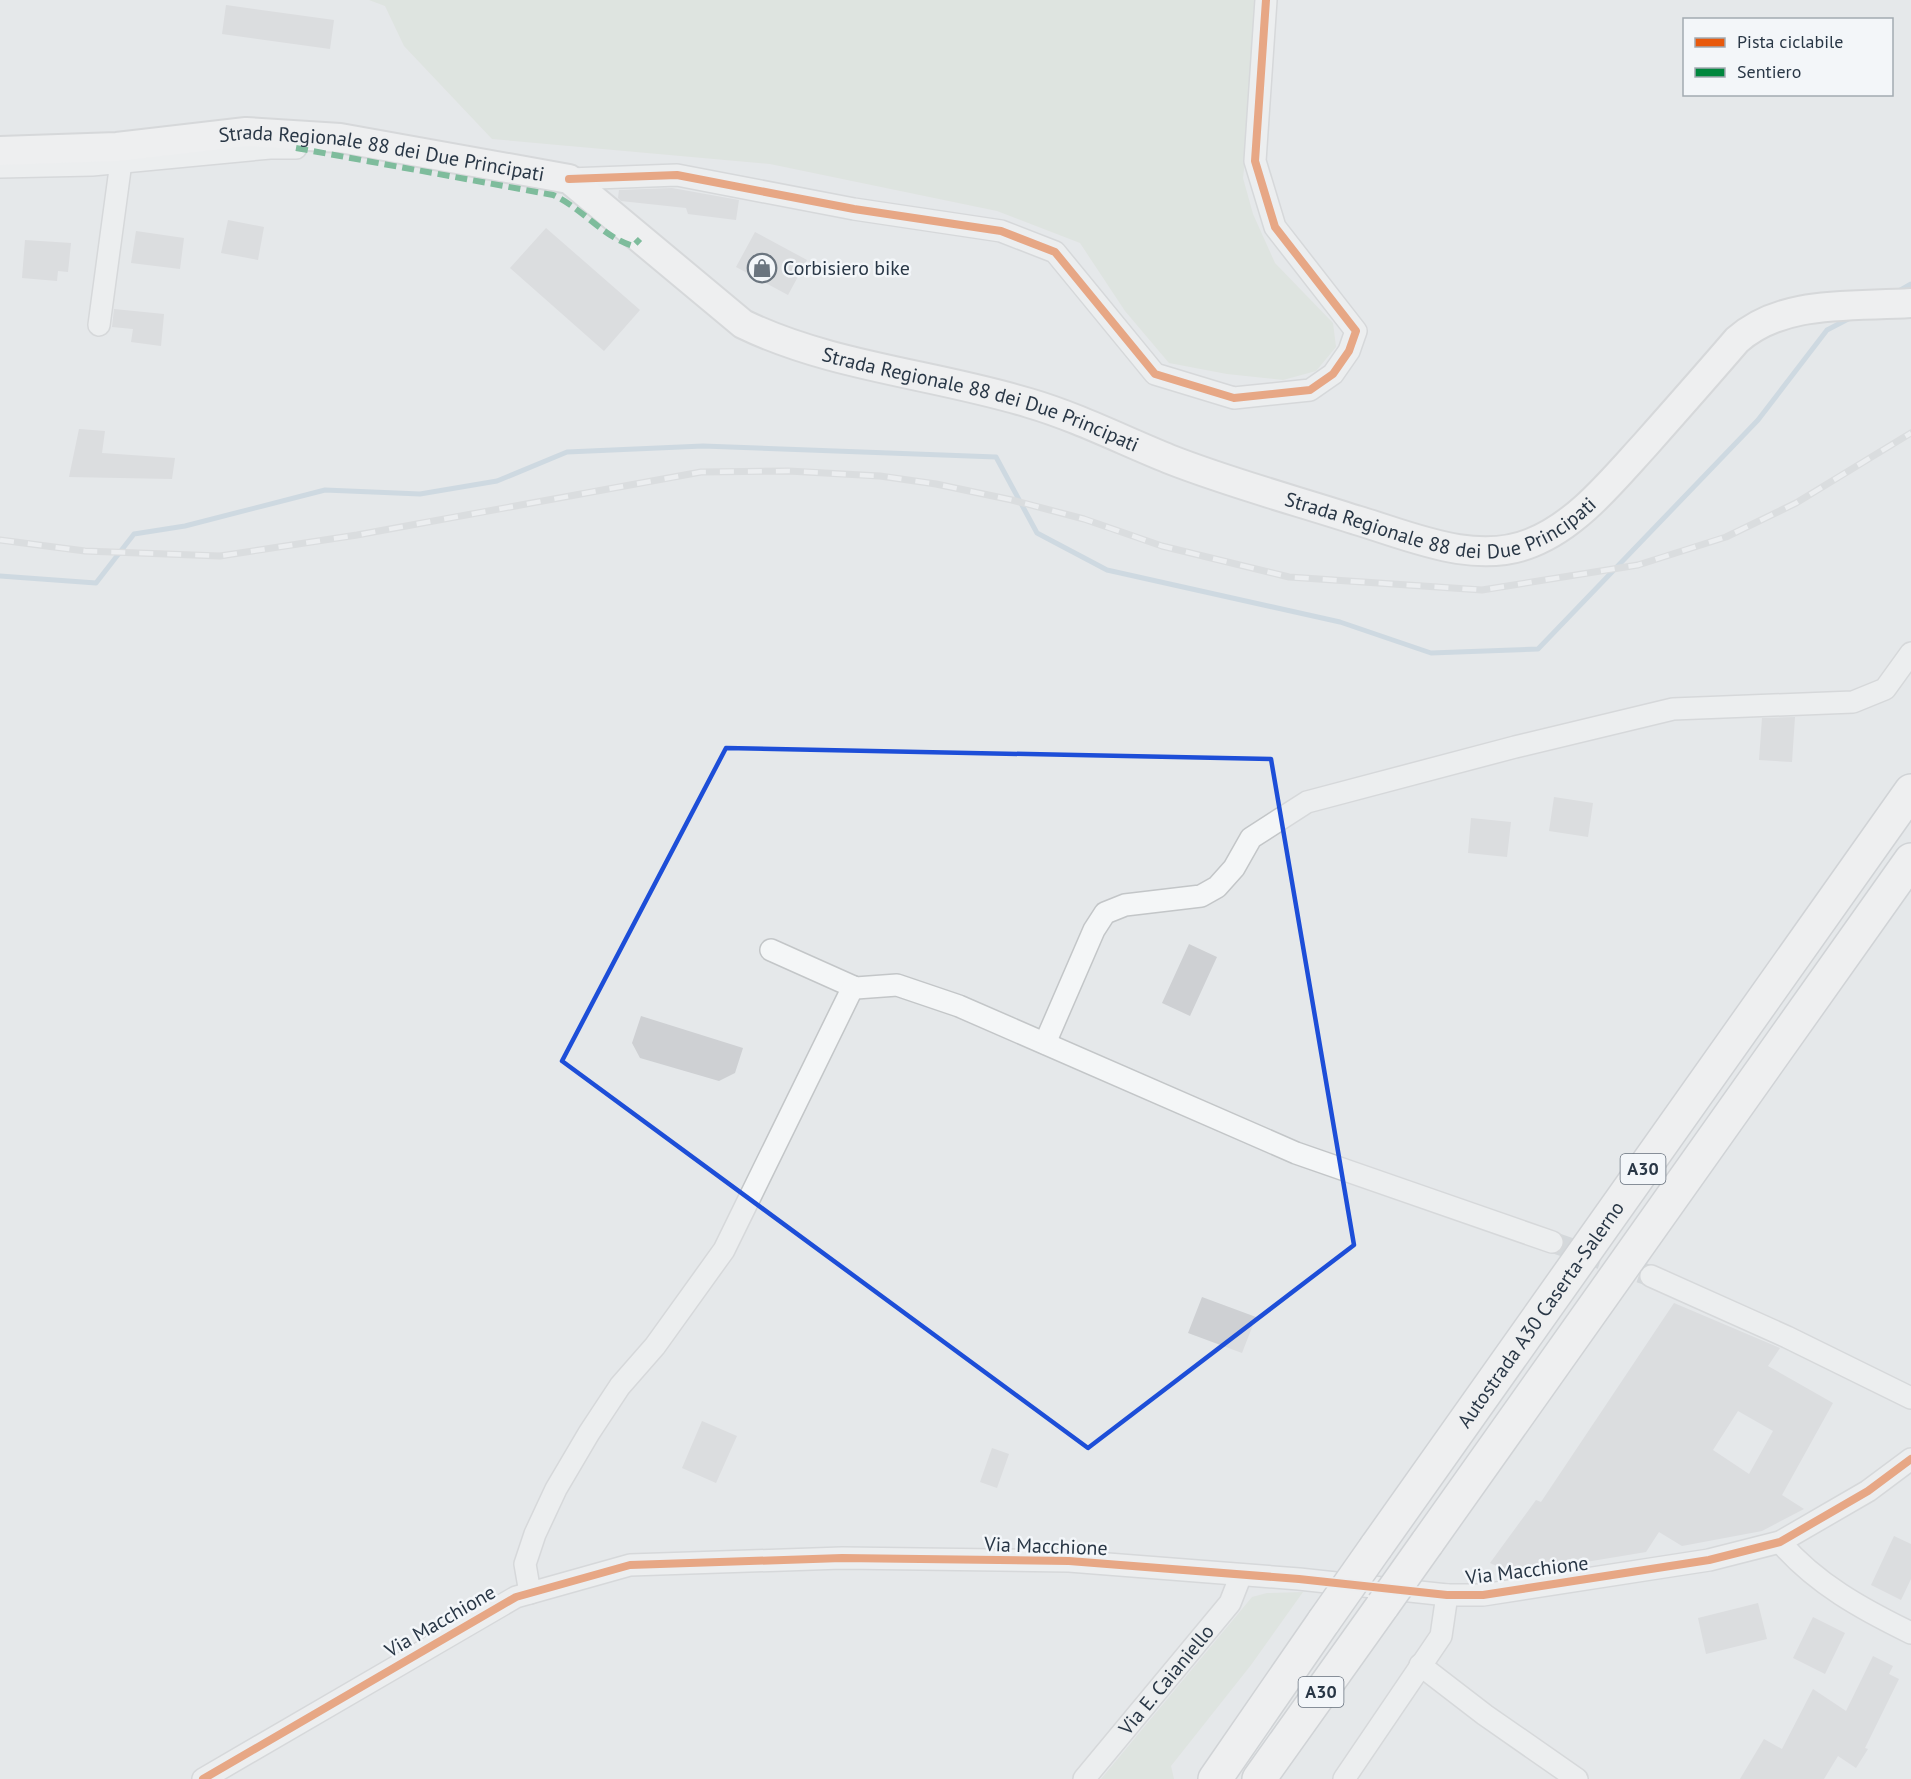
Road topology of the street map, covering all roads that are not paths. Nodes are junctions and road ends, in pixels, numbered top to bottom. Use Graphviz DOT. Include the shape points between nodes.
graph roads {
  1 [pos="1266,0"];
  2 [pos="296,148"];
  3 [pos="0,151"];
  4 [pos="121,162"];
  5 [pos="0,167"];
  6 [pos="569,179"];
  7 [pos="1911,303"];
  8 [pos="99,325"];
  9 [pos="1911,653"];
  10 [pos="1911,792"];
  11 [pos="1911,860"];
  12 [pos="771,950"];
  13 [pos="854,987"];
  14 [pos="1045,1043"];
  15 [pos="1552,1242"];
  16 [pos="1651,1276"];
  17 [pos="1911,1398"];
  18 [pos="1911,1460"];
  19 [pos="1780,1542"];
  20 [pos="1241,1575"];
  21 [pos="530,1593"];
  22 [pos="1447,1595"];
  23 [pos="1383,1605"];
  24 [pos="1911,1633"];
  25 [pos="1420,1665"];
  26 [pos="203,1779"];
  27 [pos="1084,1779"];
  28 [pos="1215,1779"];
  29 [pos="1259,1779"];
  30 [pos="1277,1779"];
  31 [pos="1344,1779"];
  32 [pos="1577,1779"];
  1 -- 6 [label="street" via="1255,161 1275,227 1356,331 1334,374 1310,390 1234,398 1155,374 1055,252 1001,231 854,209 677,175"];
  2 -- 4 [label="street"];
  3 -- 6 [label="main road, Strada Regionale 88 dei Due Principati" via="117,147 246,132 340,138"];
  4 -- 5 [label="street"];
  4 -- 8 [label="street"];
  6 -- 7 [label="main road, Strada Regionale 88 dei Due Principati" via="742,324 776,340 845,361 956,382 1031,403 1239,483 1445,546 1484,552 1530,544 1573,518 1614,479 1737,340 1766,319 1797,311"];
  9 -- 14 [label="street" via="1885,688 1853,702 1673,709 1307,802 1251,838 1234,868 1201,896 1152,900 1106,913 1094,930"];
  10 -- 28 [label="highway, Autostrada A30 Caserta-Salerno / A30, bridge"];
  11 -- 23 [label="highway, Autostrada A30 Caserta-Salerno / A30, bridge"];
  12 -- 13 [label="street"];
  13 -- 14 [label="street" via="897,985 959,1006"];
  13 -- 21 [label="street" via="724,1250 655,1346 620,1386 556,1489 525,1564"];
  14 -- 15 [label="street" via="1296,1153"];
  16 -- 17 [label="street"];
  18 -- 19 [label="street, Via Macchione" via="1860,1496"];
  19 -- 22 [label="street, Via Macchione" via="1709,1560 1550,1586 1484,1595"];
  19 -- 24 [label="street" via="1822,1583"];
  20 -- 21 [label="street, Via Macchione" via="1069,1561 842,1558 630,1565"];
  20 -- 22 [label="street, Via Macchione"];
  20 -- 27 [label="street, Via E. Caianiello" via="1230,1603"];
  21 -- 26 [label="street, Via Macchione" via="516,1597"];
  22 -- 25 [label="street" via="1441,1636"];
  23 -- 29 [label="highway, A30"];
  23 -- 30 [label="highway"];
  25 -- 31 [label="street"];
  25 -- 32 [label="street"];
}
